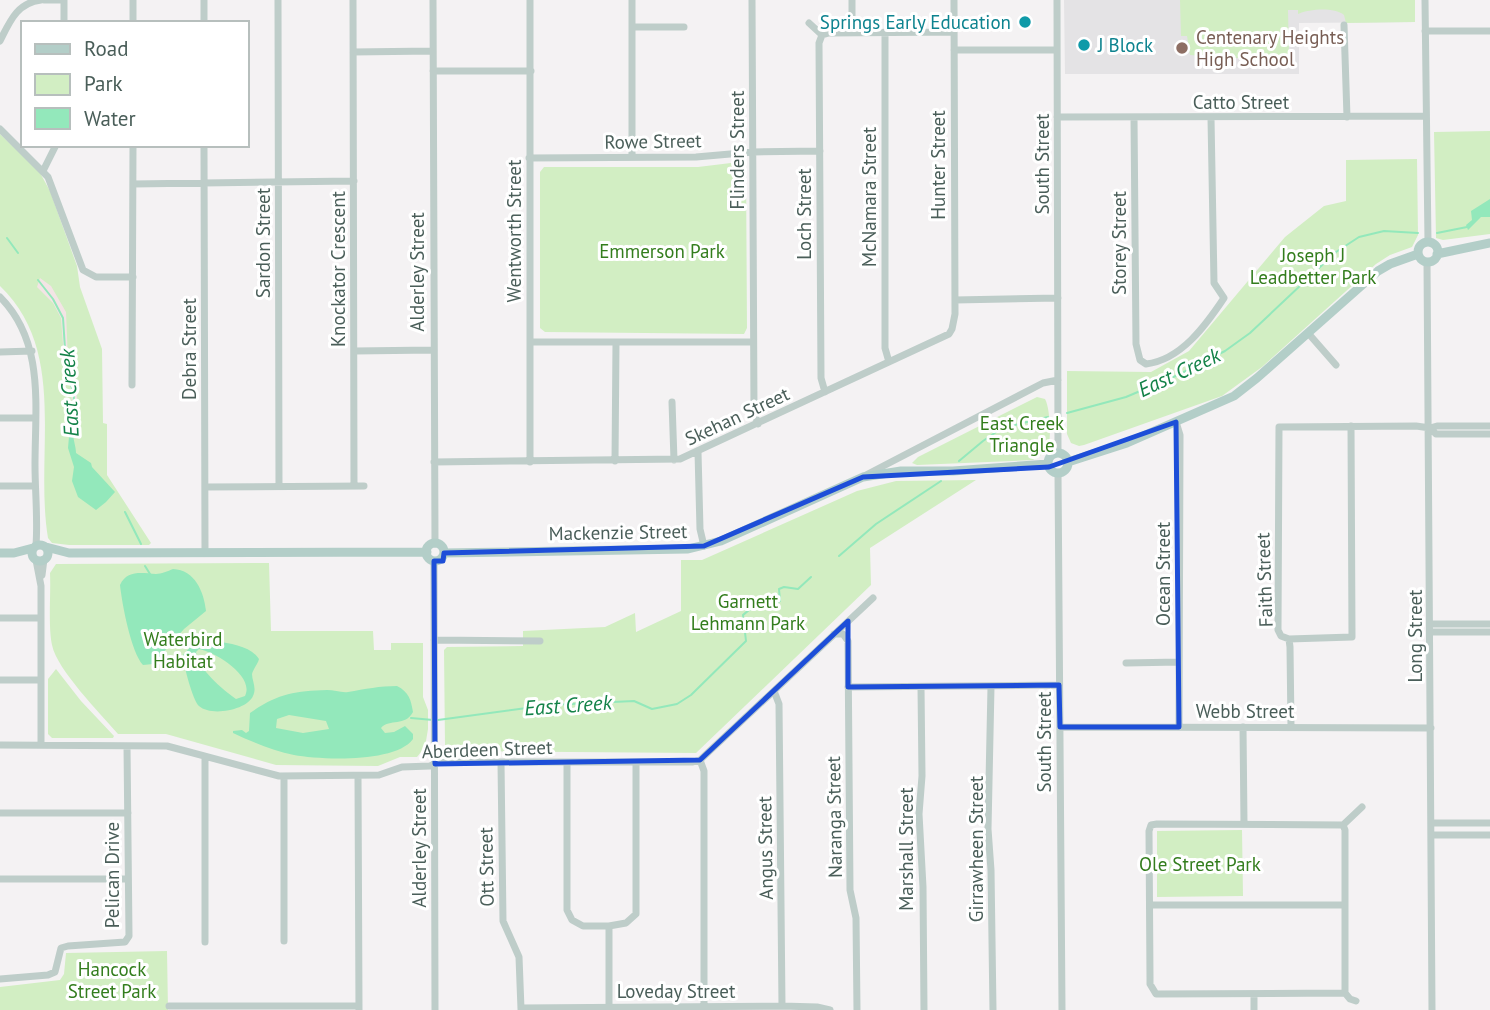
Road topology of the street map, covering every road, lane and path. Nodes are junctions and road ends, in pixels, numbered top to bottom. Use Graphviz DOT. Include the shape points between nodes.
graph roads {
  1 [pos="43,0"];
  2 [pos="64,0"];
  3 [pos="132,0"];
  4 [pos="204,0"];
  5 [pos="278,0"];
  6 [pos="353,0"];
  7 [pos="433,0"];
  8 [pos="530,0"];
  9 [pos="632,0"];
  10 [pos="752,0"];
  11 [pos="852,0"];
  12 [pos="954,0"];
  13 [pos="1057,0"];
  14 [pos="1425,0"];
  15 [pos="64,21"];
  16 [pos="133,21"];
  17 [pos="204,21"];
  18 [pos="809,23"];
  19 [pos="1344,25"];
  20 [pos="632,27"];
  21 [pos="684,27"];
  22 [pos="1425,31"];
  23 [pos="1490,31"];
  24 [pos="852,32"];
  25 [pos="885,32"];
  26 [pos="954,32"];
  27 [pos="822,35"];
  28 [pos="0,41"];
  29 [pos="954,50"];
  30 [pos="1057,50"];
  31 [pos="433,51"];
  32 [pos="353,52"];
  33 [pos="433,71"];
  34 [pos="531,71"];
  35 [pos="1425,116"];
  36 [pos="1057,117"];
  37 [pos="1134,117"];
  38 [pos="1347,117"];
  39 [pos="1211,118"];
  40 [pos="0,129"];
  41 [pos="55,147"];
  42 [pos="133,147"];
  43 [pos="204,147"];
  44 [pos="820,151"];
  45 [pos="753,152"];
  46 [pos="632,157"];
  47 [pos="529,158"];
  48 [pos="43,171"];
  49 [pos="354,181"];
  50 [pos="279,182"];
  51 [pos="204,183"];
  52 [pos="133,184"];
  53 [pos="1428,242"];
  54 [pos="1490,243"];
  55 [pos="1418,254"];
  56 [pos="1437,254"];
  57 [pos="1427,262"];
  58 [pos="133,277"];
  59 [pos="0,297"];
  60 [pos="1058,298"];
  61 [pos="954,300"];
  62 [pos="952,329"];
  63 [pos="1308,333"];
  64 [pos="530,342"];
  65 [pos="615,342"];
  66 [pos="753,342"];
  67 [pos="433,350"];
  68 [pos="32,351"];
  69 [pos="355,351"];
  70 [pos="0,352"];
  71 [pos="888,362"];
  72 [pos="1336,365"];
  73 [pos="1058,380"];
  74 [pos="132,385"];
  75 [pos="825,392"];
  76 [pos="672,402"];
  77 [pos="0,418"];
  78 [pos="35,418"];
  79 [pos="1176,422"];
  80 [pos="758,425"];
  81 [pos="1351,426"];
  82 [pos="1490,426"];
  83 [pos="1430,428"];
  84 [pos="1490,434"];
  85 [pos="698,452"];
  86 [pos="1058,453"];
  87 [pos="902,456"];
  88 [pos="677,460"];
  89 [pos="615,461"];
  90 [pos="434,462"];
  91 [pos="530,462"];
  92 [pos="1068,462"];
  93 [pos="1048,464"];
  94 [pos="901,471"];
  95 [pos="1058,473"];
  96 [pos="700,474"];
  97 [pos="863,477"];
  98 [pos="0,485"];
  99 [pos="35,486"];
  100 [pos="279,486"];
  101 [pos="354,486"];
  102 [pos="364,486"];
  103 [pos="205,487"];
  104 [pos="435,544"];
  105 [pos="704,547"];
  106 [pos="40,552"];
  107 [pos="427,552"];
  108 [pos="0,553"];
  109 [pos="205,553"];
  110 [pos="444,553"];
  111 [pos="435,561"];
  112 [pos="873,598"];
  113 [pos="0,618"];
  114 [pos="41,618"];
  115 [pos="1490,624"];
  116 [pos="1431,628"];
  117 [pos="1490,632"];
  118 [pos="833,635"];
  119 [pos="1289,639"];
  120 [pos="434,640"];
  121 [pos="540,641"];
  122 [pos="1179,662"];
  123 [pos="1126,663"];
  124 [pos="0,680"];
  125 [pos="41,680"];
  126 [pos="1059,685"];
  127 [pos="848,687"];
  128 [pos="921,687"];
  129 [pos="990,687"];
  130 [pos="774,691"];
  131 [pos="1060,727"];
  132 [pos="1179,727"];
  133 [pos="1243,727"];
  134 [pos="1291,727"];
  135 [pos="1431,728"];
  136 [pos="41,745"];
  137 [pos="0,746"];
  138 [pos="127,746"];
  139 [pos="205,757"];
  140 [pos="700,760"];
  141 [pos="501,762"];
  142 [pos="567,762"];
  143 [pos="636,763"];
  144 [pos="435,764"];
  145 [pos="284,776"];
  146 [pos="358,776"];
  147 [pos="1362,807"];
  148 [pos="0,813"];
  149 [pos="128,813"];
  150 [pos="1244,823"];
  151 [pos="1432,823"];
  152 [pos="1490,823"];
  153 [pos="1343,825"];
  154 [pos="1432,835"];
  155 [pos="1490,835"];
  156 [pos="0,879"];
  157 [pos="128,879"];
  158 [pos="1150,905"];
  159 [pos="1346,905"];
  160 [pos="609,926"];
  161 [pos="284,941"];
  162 [pos="205,942"];
  163 [pos="0,979"];
  164 [pos="1345,993"];
  165 [pos="1254,995"];
  166 [pos="1356,1001"];
  167 [pos="169,1006"];
  168 [pos="782,1006"];
  169 [pos="609,1007"];
  170 [pos="209,1008"];
  171 [pos="284,1008"];
  172 [pos="359,1008"];
  173 [pos="704,1008"];
  174 [pos="521,1009"];
  175 [pos="435,1010"];
  176 [pos="830,1010"];
  177 [pos="857,1010"];
  178 [pos="924,1010"];
  179 [pos="993,1010"];
  180 [pos="1062,1010"];
  181 [pos="1254,1010"];
  182 [pos="1432,1010"];
  1 -- 2 [label="street"];
  1 -- 28 [label="street" via="16,11"];
  2 -- 15 [label="street"];
  3 -- 16 [label="street"];
  4 -- 17 [label="street"];
  5 -- 50 [label="street, Sardon Street"];
  6 -- 32 [label="street, Knockator Crescent"];
  7 -- 31 [label="street, Alderley Street"];
  8 -- 34 [label="street, Wentworth Street"];
  9 -- 20 [label="street"];
  10 -- 45 [label="street, Flinders Street"];
  11 -- 24 [label="street"];
  12 -- 26 [label="street, Hunter Street"];
  13 -- 30 [label="street, South Street"];
  14 -- 22 [label="street"];
  18 -- 27 [label="street"];
  19 -- 38 [label="street"];
  20 -- 21 [label="street"];
  20 -- 46 [label="street"];
  22 -- 23 [label="street"];
  22 -- 35 [label="street"];
  24 -- 25 [label="street"];
  24 -- 27 [label="street"];
  25 -- 26 [label="street"];
  25 -- 71 [label="street, McNamara Street"];
  26 -- 29 [label="street, Hunter Street"];
  27 -- 44 [label="street, Loch Street"];
  29 -- 30 [label="street"];
  29 -- 61 [label="street, Hunter Street"];
  30 -- 36 [label="street, South Street"];
  31 -- 32 [label="street"];
  31 -- 33 [label="street, Alderley Street"];
  32 -- 49 [label="street, Knockator Crescent"];
  33 -- 34 [label="street"];
  33 -- 67 [label="street, Alderley Street"];
  34 -- 47 [label="street, Wentworth Street"];
  35 -- 38 [label="street, Catto Street"];
  35 -- 53 [label="street"];
  36 -- 37 [label="street, Catto Street"];
  36 -- 60 [label="street, South Street"];
  37 -- 39 [label="street, Catto Street"];
  37 -- 39 [label="street, Storey Street" via="1136,344 1140,360 1146,364 1189,344 1224,298 1214,283"];
  38 -- 39 [label="street, Catto Street"];
  40 -- 48 [label="street"];
  41 -- 48 [label="street"];
  42 -- 52 [label="street"];
  43 -- 51 [label="street, Debra Street"];
  44 -- 45 [label="street, Rowe Street"];
  44 -- 75 [label="street, Loch Street" via="821,378"];
  45 -- 46 [label="street, Rowe Street"];
  45 -- 66 [label="street, Flinders Street"];
  46 -- 47 [label="street, Rowe Street"];
  47 -- 64 [label="street, Wentworth Street"];
  48 -- 58 [label="street" via="83,270 96,277"];
  49 -- 50 [label="street"];
  49 -- 69 [label="street, Knockator Crescent"];
  50 -- 51 [label="street"];
  50 -- 100 [label="street, Sardon Street"];
  51 -- 52 [label="street"];
  51 -- 103 [label="street, Debra Street"];
  52 -- 58 [label="street"];
  53 -- 55 [label="main road" via="1420,245"];
  53 -- 56 [label="main road"];
  54 -- 56 [label="main road"];
  55 -- 57 [label="main road"];
  55 -- 63 [label="main road" via="1378,271"];
  56 -- 57 [label="main road"];
  57 -- 83 [label="street, Long Street"];
  58 -- 74 [label="street"];
  59 -- 68 [label="street" via="19,322"];
  60 -- 61 [label="street"];
  60 -- 73 [label="street, South Street"];
  61 -- 62 [label="street, Hunter Street"];
  62 -- 71 [label="street, Skehan Street"];
  63 -- 72 [label="street"];
  63 -- 79 [label="main road" via="1234,396"];
  64 -- 65 [label="street"];
  64 -- 91 [label="street, Wentworth Street"];
  65 -- 66 [label="street"];
  65 -- 89 [label="street"];
  66 -- 80 [label="street, Flinders Street"];
  67 -- 69 [label="street"];
  67 -- 90 [label="street, Alderley Street"];
  68 -- 70 [label="street"];
  68 -- 78 [label="street"];
  69 -- 101 [label="street, Knockator Crescent"];
  71 -- 75 [label="street, Skehan Street"];
  73 -- 86 [label="street, South Street"];
  73 -- 87 [label="street, Mackenzie Street"];
  75 -- 80 [label="street, Skehan Street"];
  76 -- 88 [label="street"];
  77 -- 78 [label="street"];
  78 -- 99 [label="street"];
  79 -- 92 [label="main road"];
  79 -- 122 [label="street, Ocean Street" via="1180,435"];
  80 -- 85 [label="street, Skehan Street"];
  81 -- 83 [label="street"];
  81 -- 119 [label="street" via="1352,637"];
  81 -- 119 [label="street, Faith Street" via="1279,427 1278,630"];
  82 -- 83 [label="street"];
  83 -- 84 [label="street" via="1436,434"];
  83 -- 116 [label="street, Long Street"];
  85 -- 88 [label="street, Skehan Street"];
  85 -- 96 [label="street"];
  86 -- 92 [label="main road"];
  86 -- 93 [label="main road"];
  87 -- 94 [label="street"];
  87 -- 97 [label="street, Mackenzie Street"];
  88 -- 89 [label="street, Skehan Street"];
  88 -- 96 [label="street" via="693,463"];
  89 -- 91 [label="street, Skehan Street"];
  90 -- 91 [label="street, Skehan Street"];
  90 -- 104 [label="street, Alderley Street"];
  92 -- 95 [label="main road"];
  93 -- 94 [label="main road, Mackenzie Street"];
  93 -- 95 [label="main road"];
  94 -- 97 [label="main road, Mackenzie Street"];
  95 -- 126 [label="street, South Street"];
  96 -- 105 [label="street"];
  97 -- 105 [label="main road, Mackenzie Street"];
  98 -- 99 [label="street"];
  99 -- 106 [label="street"];
  100 -- 101 [label="street"];
  100 -- 103 [label="street"];
  101 -- 102 [label="street"];
  103 -- 109 [label="street, Debra Street"];
  104 -- 107 [label="main road"];
  104 -- 110 [label="main road"];
  105 -- 110 [label="main road, Mackenzie Street"];
  106 -- 108 [label="main road"];
  106 -- 109 [label="main road"];
  106 -- 114 [label="street"];
  107 -- 109 [label="main road"];
  107 -- 111 [label="main road"];
  110 -- 111 [label="main road"];
  111 -- 120 [label="street, Alderley Street"];
  112 -- 118 [label="street"];
  113 -- 114 [label="street"];
  114 -- 125 [label="street"];
  115 -- 116 [label="street"];
  116 -- 117 [label="street"];
  116 -- 135 [label="street, Long Street"];
  118 -- 127 [label="street, Naranga Street" via="841,633 848,641"];
  118 -- 130 [label="street"];
  119 -- 134 [label="street, Faith Street"];
  120 -- 121 [label="street"];
  120 -- 144 [label="street, Alderley Street"];
  122 -- 123 [label="street"];
  122 -- 132 [label="street, Ocean Street"];
  124 -- 125 [label="street"];
  125 -- 136 [label="street"];
  126 -- 129 [label="street"];
  126 -- 131 [label="street, South Street"];
  127 -- 128 [label="street"];
  127 -- 177 [label="street, Naranga Street" via="850,890 856,918"];
  128 -- 129 [label="street"];
  128 -- 178 [label="street, Marshall Street"];
  129 -- 179 [label="street, Girrawheen Street"];
  130 -- 140 [label="street"];
  130 -- 168 [label="street, Angus Street" via="779,704"];
  131 -- 132 [label="street, Webb Street"];
  131 -- 180 [label="street, South Street"];
  132 -- 133 [label="street, Webb Street"];
  133 -- 134 [label="street, Webb Street"];
  133 -- 150 [label="street"];
  134 -- 135 [label="street, Webb Street"];
  135 -- 151 [label="street, Long Street"];
  136 -- 137 [label="street, Aberdeen Street"];
  136 -- 138 [label="street, Aberdeen Street"];
  138 -- 139 [label="street, Aberdeen Street" via="167,746"];
  138 -- 149 [label="street, Pelican Drive"];
  139 -- 145 [label="street, Aberdeen Street"];
  139 -- 162 [label="street"];
  140 -- 143 [label="street, Aberdeen Street"];
  140 -- 173 [label="street" via="704,771"];
  141 -- 142 [label="street, Aberdeen Street"];
  141 -- 144 [label="street, Aberdeen Street"];
  141 -- 174 [label="street, Ott Street" via="503,921 519,957"];
  142 -- 143 [label="street, Aberdeen Street"];
  142 -- 160 [label="street" via="567,910 572,920 583,926"];
  143 -- 160 [label="street" via="636,914 626,923"];
  144 -- 146 [label="street, Aberdeen Street"];
  144 -- 175 [label="street, Alderley Street"];
  145 -- 146 [label="street, Aberdeen Street"];
  145 -- 161 [label="street"];
  146 -- 172 [label="street"];
  147 -- 153 [label="street"];
  148 -- 149 [label="street"];
  149 -- 157 [label="street, Pelican Drive"];
  150 -- 153 [label="street"];
  150 -- 158 [label="street" via="1151,825"];
  151 -- 152 [label="street"];
  151 -- 154 [label="street, Long Street"];
  153 -- 159 [label="street"];
  154 -- 155 [label="street"];
  154 -- 182 [label="street, Long Street"];
  156 -- 157 [label="street"];
  157 -- 163 [label="street, Pelican Drive" via="129,936 125,942 61,948 55,972"];
  158 -- 159 [label="street"];
  158 -- 165 [label="street" via="1150,978 1156,994"];
  159 -- 164 [label="street"];
  160 -- 169 [label="street"];
  164 -- 165 [label="street"];
  164 -- 166 [label="street"];
  165 -- 181 [label="street"];
  167 -- 170 [label="street"];
  168 -- 173 [label="street, Loveday Street"];
  168 -- 176 [label="street, Loveday Street"];
  169 -- 173 [label="street, Loveday Street"];
  169 -- 174 [label="street, Loveday Street"];
  170 -- 171 [label="street"];
  171 -- 172 [label="street"];
}
